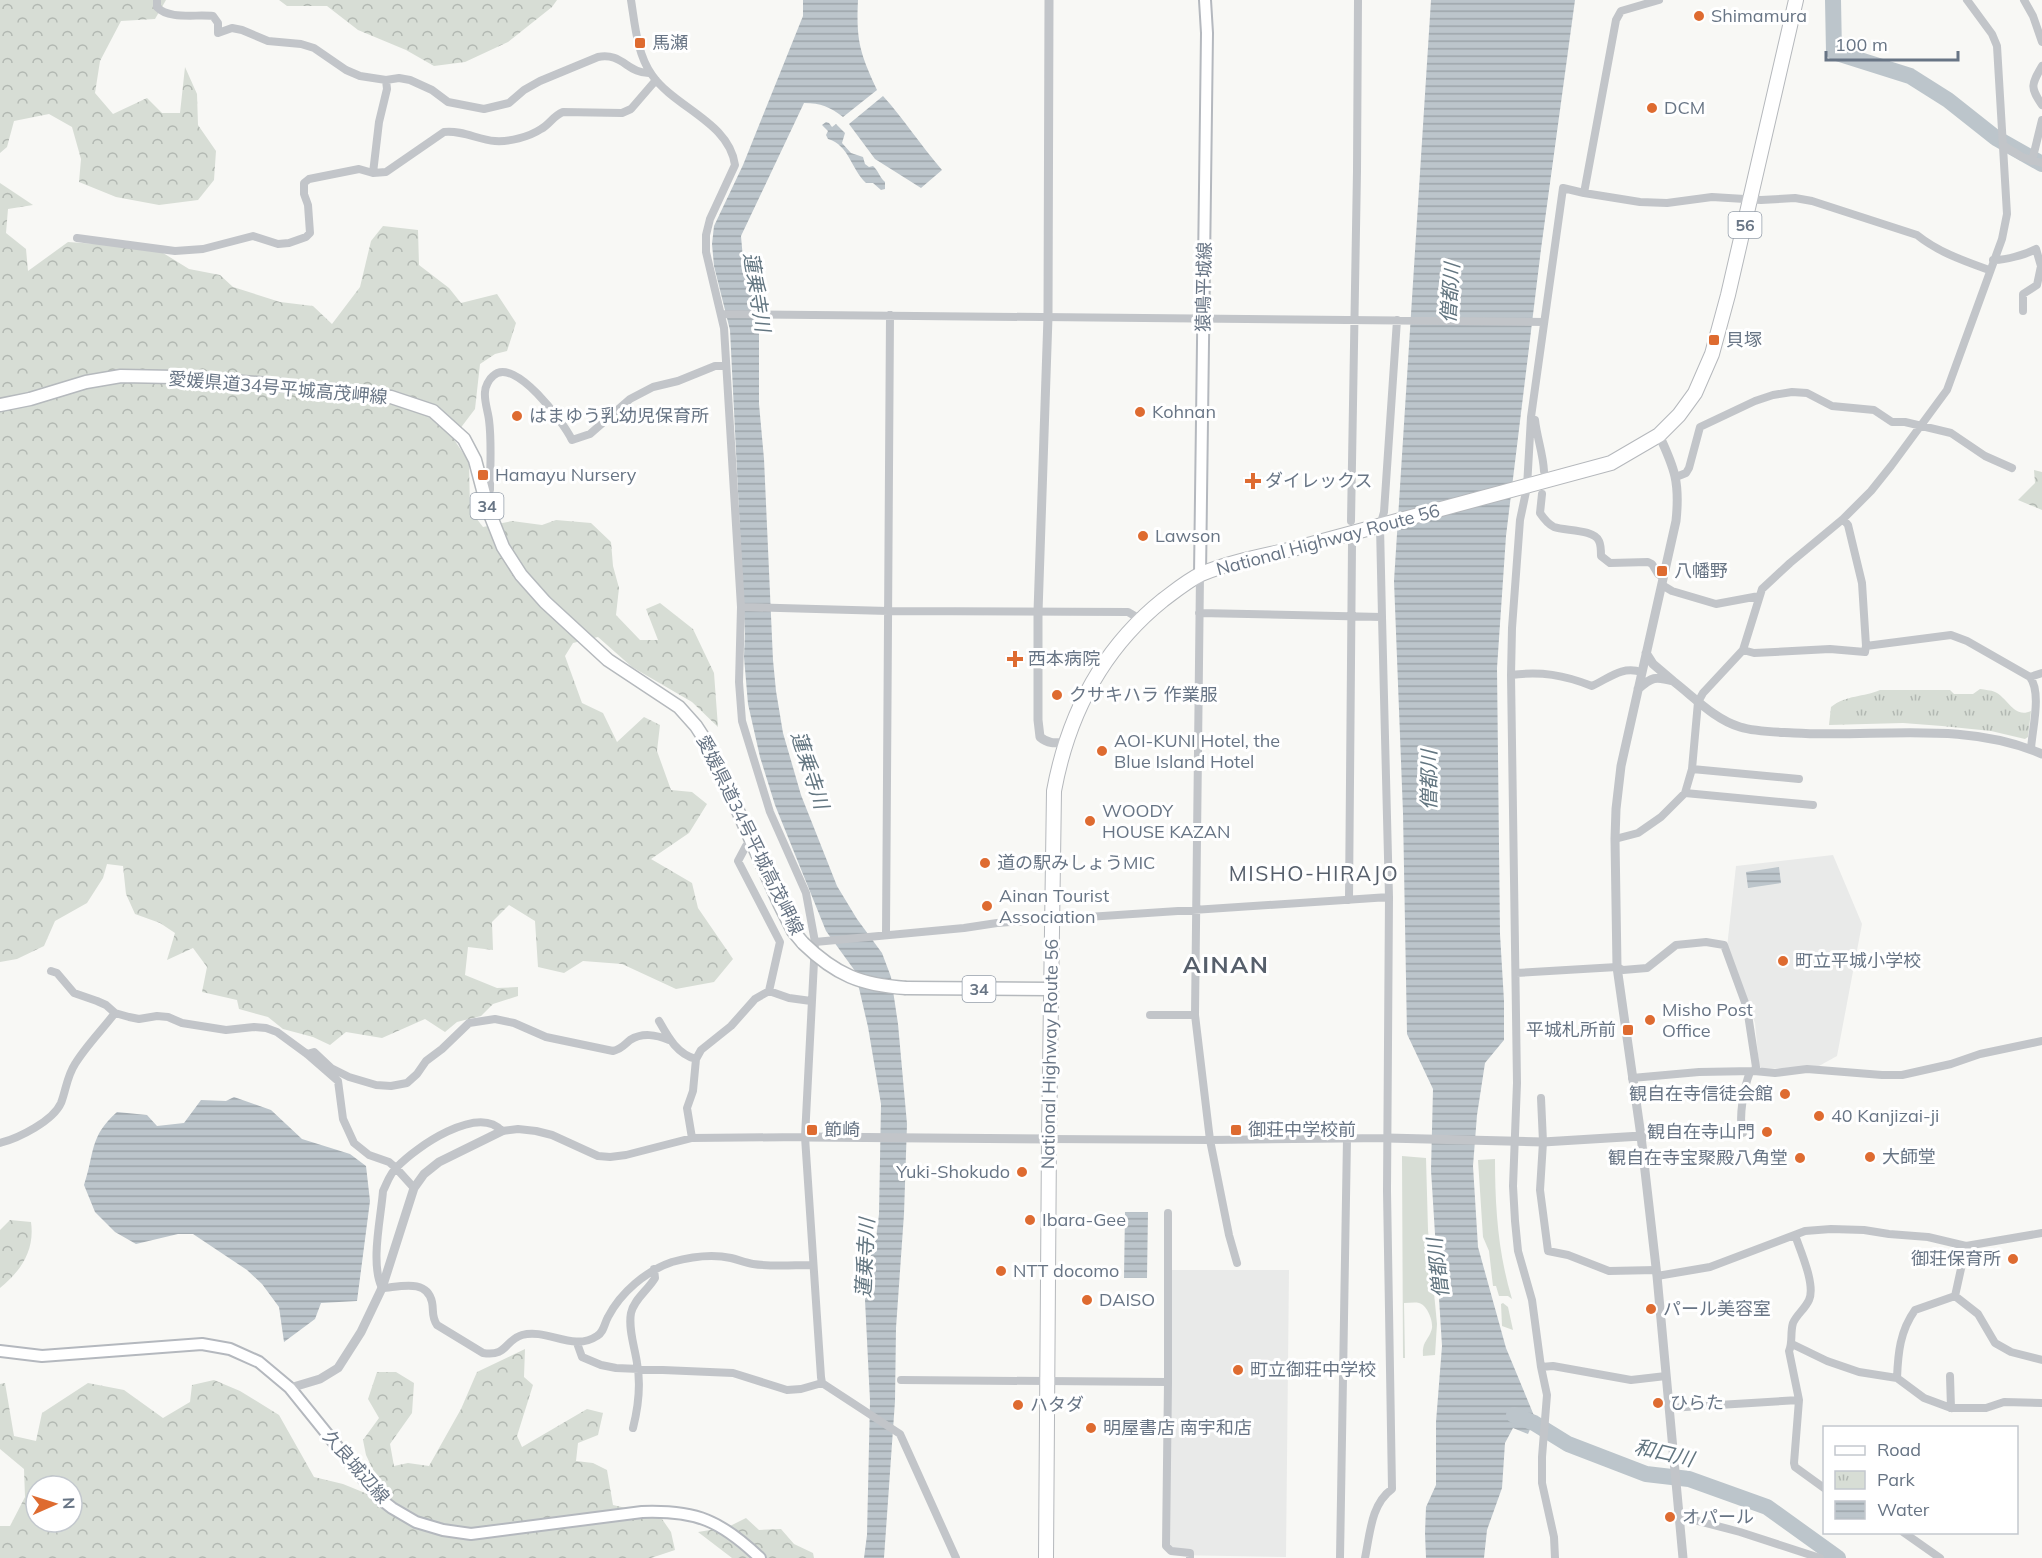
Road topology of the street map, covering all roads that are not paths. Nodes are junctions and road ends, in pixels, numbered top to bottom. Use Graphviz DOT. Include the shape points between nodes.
graph roads {
  1 [pos="157,0"];
  2 [pos="631,0"];
  3 [pos="1049,0"];
  4 [pos="1205,0"];
  5 [pos="1358,0"];
  6 [pos="1659,0"];
  7 [pos="1796,0"];
  8 [pos="1967,0"];
  9 [pos="2024,0"];
  10 [pos="2042,42"];
  11 [pos="2042,66"];
  12 [pos="653,76"];
  13 [pos="386,80"];
  14 [pos="2042,105"];
  15 [pos="2042,120"];
  16 [pos="2004,146"];
  17 [pos="2032,161"];
  18 [pos="2042,163"];
  19 [pos="373,173"];
  20 [pos="1584,193"];
  21 [pos="1750,200"];
  22 [pos="77,238"];
  23 [pos="1994,260"];
  24 [pos="1989,270"];
  25 [pos="2023,311"];
  26 [pos="725,314"];
  27 [pos="890,315"];
  28 [pos="1048,317"];
  29 [pos="1203,319"];
  30 [pos="1354,320"];
  31 [pos="1400,320"];
  32 [pos="1541,322"];
  33 [pos="725,366"];
  34 [pos="0,405"];
  35 [pos="1532,417"];
  36 [pos="1919,426"];
  37 [pos="1659,435"];
  38 [pos="2012,468"];
  39 [pos="1544,471"];
  40 [pos="1676,477"];
  41 [pos="1525,487"];
  42 [pos="1542,494"];
  43 [pos="484,495"];
  44 [pos="1843,519"];
  45 [pos="1351,521"];
  46 [pos="1387,524"];
  47 [pos="1352,544"];
  48 [pos="1200,575"];
  49 [pos="1663,581"];
  50 [pos="1759,596"];
  51 [pos="743,607"];
  52 [pos="888,611"];
  53 [pos="1038,612"];
  54 [pos="1199,613"];
  55 [pos="1352,617"];
  56 [pos="1382,617"];
  57 [pos="1140,619"];
  58 [pos="1866,646"];
  59 [pos="1743,650"];
  60 [pos="1646,653"];
  61 [pos="1642,672"];
  62 [pos="2042,673"];
  63 [pos="1511,675"];
  64 [pos="2030,677"];
  65 [pos="1673,681"];
  66 [pos="1638,689"];
  67 [pos="1698,702"];
  68 [pos="1066,742"];
  69 [pos="2031,749"];
  70 [pos="2042,754"];
  71 [pos="1692,769"];
  72 [pos="1799,779"];
  73 [pos="1685,793"];
  74 [pos="1813,805"];
  75 [pos="1615,839"];
  76 [pos="746,846"];
  77 [pos="1389,897"];
  78 [pos="1349,900"];
  79 [pos="1196,911"];
  80 [pos="1051,919"];
  81 [pos="883,934"];
  82 [pos="809,943"];
  83 [pos="1617,966"];
  84 [pos="51,971"];
  85 [pos="1516,974"];
  86 [pos="1051,989"];
  87 [pos="769,991"];
  88 [pos="811,1001"];
  89 [pos="115,1013"];
  90 [pos="1150,1015"];
  91 [pos="1195,1016"];
  92 [pos="659,1021"];
  93 [pos="669,1040"];
  94 [pos="2042,1041"];
  95 [pos="308,1054"];
  96 [pos="696,1059"];
  97 [pos="1752,1071"];
  98 [pos="1632,1078"];
  99 [pos="1541,1098"];
  100 [pos="502,1131"];
  101 [pos="1641,1136"];
  102 [pos="805,1137"];
  103 [pos="692,1138"];
  104 [pos="1049,1138"];
  105 [pos="1347,1138"];
  106 [pos="1390,1138"];
  107 [pos="1210,1140"];
  108 [pos="1513,1140"];
  109 [pos="1543,1142"];
  110 [pos="0,1143"];
  111 [pos="396,1168"];
  112 [pos="414,1188"];
  113 [pos="1168,1213"];
  114 [pos="2042,1233"];
  115 [pos="1795,1235"];
  116 [pos="1966,1246"];
  117 [pos="1237,1263"];
  118 [pos="812,1265"];
  119 [pos="654,1269"];
  120 [pos="1656,1273"];
  121 [pos="382,1288"];
  122 [pos="1955,1296"];
  123 [pos="577,1343"];
  124 [pos="1792,1344"];
  125 [pos="0,1351"];
  126 [pos="2042,1360"];
  127 [pos="1541,1367"];
  128 [pos="638,1369"];
  129 [pos="1666,1376"];
  130 [pos="1950,1376"];
  131 [pos="1897,1378"];
  132 [pos="901,1380"];
  133 [pos="1047,1380"];
  134 [pos="1168,1382"];
  135 [pos="822,1383"];
  136 [pos="290,1388"];
  137 [pos="1799,1400"];
  138 [pos="2042,1403"];
  139 [pos="1669,1408"];
  140 [pos="1951,1408"];
  141 [pos="633,1428"];
  142 [pos="1823,1487"];
  143 [pos="1679,1516"];
  144 [pos="1904,1534"];
  145 [pos="760,1558"];
  146 [pos="956,1558"];
  147 [pos="1046,1558"];
  148 [pos="1190,1558"];
  149 [pos="1341,1558"];
  150 [pos="1365,1558"];
  151 [pos="1555,1558"];
  152 [pos="1683,1558"];
  153 [pos="1820,1558"];
  154 [pos="1940,1558"];
  1 -- 13 [label="street" via="161,12 213,16 218,33 232,28 268,41 301,44 360,76"];
  2 -- 12 [label="street" via="638,44"];
  3 -- 28 [label="street"];
  4 -- 29 [label="main road, 猿鳴平城線"];
  5 -- 30 [label="street"];
  6 -- 20 [label="street" via="1621,11 1616,20"];
  7 -- 21 [label="highway, National Highway Route 56 / 56"];
  8 -- 16 [label="street" via="1997,46"];
  9 -- 10 [label="street"];
  11 -- 14 [label="street" via="2033,82 2034,94"];
  12 -- 13 [label="street" via="633,70 608,55 540,81 509,103 484,109 448,102 410,80"];
  12 -- 19 [label="street" via="631,109 622,113 563,112 542,129 507,141 444,132 386,172"];
  12 -- 26 [label="street" via="707,122 734,156 735,165 706,235 708,268"];
  13 -- 19 [label="street"];
  15 -- 17 [label="street"];
  16 -- 17 [label="street"];
  16 -- 23 [label="street" via="2007,214"];
  17 -- 18 [label="street"];
  19 -- 22 [label="street" via="359,169 304,183 310,233 289,243 278,244 254,236 203,249 175,251"];
  20 -- 21 [label="street" via="1640,202 1712,197"];
  20 -- 32 [label="street" via="1563,188"];
  21 -- 24 [label="street" via="1812,201 1917,235 1928,244"];
  21 -- 37 [label="highway, National Highway Route 56 / 56" via="1712,354 1695,393"];
  23 -- 24 [label="street"];
  23 -- 25 [label="street" via="2036,249 2041,267 2037,285 2023,294"];
  24 -- 36 [label="street" via="1947,390"];
  26 -- 27 [label="street"];
  26 -- 33 [label="street"];
  27 -- 28 [label="street"];
  27 -- 52 [label="street"];
  28 -- 29 [label="street"];
  28 -- 53 [label="street"];
  29 -- 30 [label="street"];
  29 -- 48 [label="main road, 猿鳴平城線"];
  30 -- 31 [label="street"];
  30 -- 45 [label="street"];
  31 -- 32 [label="street"];
  31 -- 46 [label="street" via="1384,512"];
  32 -- 35 [label="street"];
  33 -- 43 [label="street" via="652,387 630,399 590,434 572,440 536,392 511,373 495,373 484,391 490,421 490,490"];
  33 -- 51 [label="street"];
  34 -- 43 [label="main road, 愛媛県道34号平城高茂岬線 / 34" via="121,376 269,384 391,397 433,411 451,425 475,460"];
  35 -- 39 [label="street"];
  35 -- 41 [label="street"];
  36 -- 38 [label="street" via="1951,433 1985,456"];
  36 -- 40 [label="street" via="1892,422 1874,410 1832,406 1807,393 1773,395 1700,427 1689,468"];
  36 -- 44 [label="street" via="1891,466"];
  37 -- 40 [label="street"];
  37 -- 41 [label="highway, National Highway Route 56 / 56" via="1611,463"];
  40 -- 49 [label="street" via="1676,521"];
  41 -- 46 [label="highway, National Highway Route 56 / 56"];
  41 -- 63 [label="street" via="1515,576"];
  42 -- 49 [label="street" via="1540,513 1546,522 1591,534 1600,542 1601,556 1610,563 1653,564"];
  43 -- 82 [label="main road, 愛媛県道34号平城高茂岬線 / 34" via="503,547 537,593 608,660 679,707 696,726 709,746 780,905 794,931"];
  44 -- 50 [label="street" via="1772,578"];
  44 -- 58 [label="street" via="1848,525 1862,583"];
  46 -- 48 [label="highway, National Highway Route 56 / 56" via="1242,560"];
  46 -- 56 [label="street"];
  47 -- 55 [label="street"];
  48 -- 54 [label="street"];
  48 -- 57 [label="highway, National Highway Route 56 / 56"];
  49 -- 50 [label="street" via="1672,591 1716,604"];
  49 -- 60 [label="street"];
  50 -- 59 [label="street"];
  51 -- 52 [label="street"];
  51 -- 82 [label="street" via="739,682 742,721 770,812 806,893"];
  52 -- 53 [label="street"];
  52 -- 81 [label="street"];
  53 -- 57 [label="street" via="1128,612"];
  53 -- 68 [label="street" via="1040,737 1046,742"];
  54 -- 55 [label="street"];
  54 -- 79 [label="street"];
  55 -- 56 [label="street"];
  55 -- 78 [label="street"];
  56 -- 77 [label="street"];
  57 -- 68 [label="highway, National Highway Route 56 / 56" via="1093,679"];
  58 -- 59 [label="street" via="1865,652"];
  58 -- 64 [label="street" via="1951,635"];
  59 -- 67 [label="street"];
  60 -- 61 [label="street"];
  60 -- 65 [label="street"];
  61 -- 63 [label="street" via="1624,669 1592,687 1549,673"];
  61 -- 66 [label="street"];
  62 -- 64 [label="street"];
  63 -- 85 [label="street"];
  64 -- 69 [label="street" via="2036,694"];
  65 -- 66 [label="street" via="1657,677"];
  65 -- 67 [label="street"];
  66 -- 75 [label="street" via="1621,766"];
  67 -- 69 [label="street" via="1742,728 1821,735 1898,732 1988,737"];
  67 -- 71 [label="street"];
  68 -- 80 [label="highway, National Highway Route 56 / 56" via="1054,791"];
  69 -- 70 [label="street"];
  71 -- 72 [label="street"];
  71 -- 73 [label="street"];
  73 -- 74 [label="street"];
  73 -- 75 [label="street" via="1638,833"];
  75 -- 83 [label="street"];
  76 -- 87 [label="street" via="738,861 780,942"];
  77 -- 78 [label="street"];
  77 -- 106 [label="street"];
  78 -- 79 [label="street"];
  79 -- 80 [label="street"];
  79 -- 91 [label="street"];
  80 -- 81 [label="street"];
  80 -- 86 [label="highway, National Highway Route 56 / 56"];
  81 -- 82 [label="street"];
  82 -- 86 [label="main road, 34, bridge" via="822,962 841,974 883,987"];
  82 -- 88 [label="street"];
  83 -- 85 [label="street"];
  83 -- 97 [label="street" via="1623,970 1647,968 1676,945 1724,945 1747,1008 1756,1067"];
  83 -- 98 [label="street"];
  84 -- 89 [label="street" via="74,993 106,1005"];
  85 -- 108 [label="street"];
  86 -- 104 [label="highway, National Highway Route 56 / 56"];
  87 -- 88 [label="street"];
  87 -- 96 [label="street" via="755,999"];
  88 -- 102 [label="street"];
  89 -- 95 [label="street" via="139,1019 168,1017 182,1023 226,1029 266,1028"];
  89 -- 110 [label="street" via="75,1064 54,1114"];
  90 -- 91 [label="street"];
  91 -- 107 [label="street"];
  92 -- 93 [label="street"];
  93 -- 95 [label="street" via="643,1035 613,1051 546,1037 495,1019 469,1023 406,1083 391,1086 349,1077 331,1068 314,1052"];
  93 -- 96 [label="street" via="682,1053"];
  94 -- 97 [label="street" via="1902,1075 1807,1069"];
  95 -- 111 [label="street" via="338,1081 343,1119 354,1143"];
  96 -- 103 [label="street" via="687,1108"];
  97 -- 98 [label="street"];
  97 -- 101 [label="street" via="1746,1080 1740,1123 1743,1134"];
  98 -- 101 [label="street"];
  99 -- 109 [label="street"];
  100 -- 103 [label="street" via="536,1131 598,1156 610,1157"];
  100 -- 111 [label="street" via="483,1121 452,1129 419,1148"];
  100 -- 112 [label="street" via="439,1162"];
  101 -- 109 [label="street"];
  101 -- 120 [label="street"];
  102 -- 103 [label="street"];
  102 -- 104 [label="street"];
  102 -- 118 [label="street"];
  104 -- 107 [label="street"];
  104 -- 133 [label="highway, National Highway Route 56 / 56"];
  105 -- 106 [label="street"];
  105 -- 107 [label="street"];
  105 -- 149 [label="street"];
  106 -- 108 [label="street"];
  106 -- 150 [label="street" via="1392,1489 1377,1505"];
  107 -- 117 [label="street"];
  108 -- 109 [label="street"];
  108 -- 127 [label="street" via="1518,1251 1532,1300"];
  109 -- 120 [label="street" via="1540,1190 1548,1251 1568,1254 1609,1270"];
  111 -- 112 [label="street"];
  111 -- 121 [label="street" via="383,1191 376,1264"];
  112 -- 121 [label="street"];
  113 -- 134 [label="street"];
  114 -- 116 [label="street"];
  115 -- 116 [label="street" via="1831,1229 1863,1230 1928,1237"];
  115 -- 120 [label="street" via="1710,1267"];
  115 -- 124 [label="street" via="1811,1292 1792,1327"];
  116 -- 122 [label="street"];
  118 -- 119 [label="street" via="764,1265 710,1257"];
  118 -- 135 [label="street"];
  119 -- 123 [label="street" via="634,1284 612,1310 597,1337"];
  119 -- 128 [label="street" via="655,1278 631,1313"];
  120 -- 129 [label="street"];
  121 -- 123 [label="street" via="406,1284 429,1293 432,1317 437,1324 483,1353 498,1353 520,1335"];
  121 -- 136 [label="street" via="338,1368 320,1379"];
  122 -- 126 [label="street" via="1978,1314 1995,1343 2011,1352"];
  122 -- 131 [label="street" via="1915,1310 1898,1348"];
  123 -- 128 [label="street" via="582,1357 601,1365"];
  124 -- 131 [label="street" via="1859,1371"];
  124 -- 137 [label="street" via="1790,1362"];
  125 -- 136 [label="main road, 久良城辺線" via="42,1356 202,1344 230,1349 259,1362"];
  127 -- 129 [label="street" via="1631,1380"];
  127 -- 151 [label="street" via="1547,1395 1542,1483"];
  128 -- 135 [label="street" via="733,1373 787,1390"];
  128 -- 141 [label="street"];
  129 -- 139 [label="street"];
  130 -- 140 [label="street"];
  131 -- 140 [label="street" via="1923,1398"];
  132 -- 133 [label="street"];
  133 -- 134 [label="street"];
  133 -- 147 [label="highway, National Highway Route 56 / 56"];
  134 -- 148 [label="street" via="1166,1546 1171,1551 1190,1553"];
  135 -- 146 [label="street" via="897,1430"];
  136 -- 145 [label="main road, 久良城辺線" via="378,1497 416,1522 471,1534 670,1511 718,1525"];
  137 -- 139 [label="street"];
  137 -- 142 [label="street" via="1795,1467"];
  138 -- 140 [label="street" via="2004,1402 1986,1408"];
  139 -- 143 [label="street"];
  143 -- 152 [label="street"];
  143 -- 153 [label="street"];
  144 -- 154 [label="street"];
}
